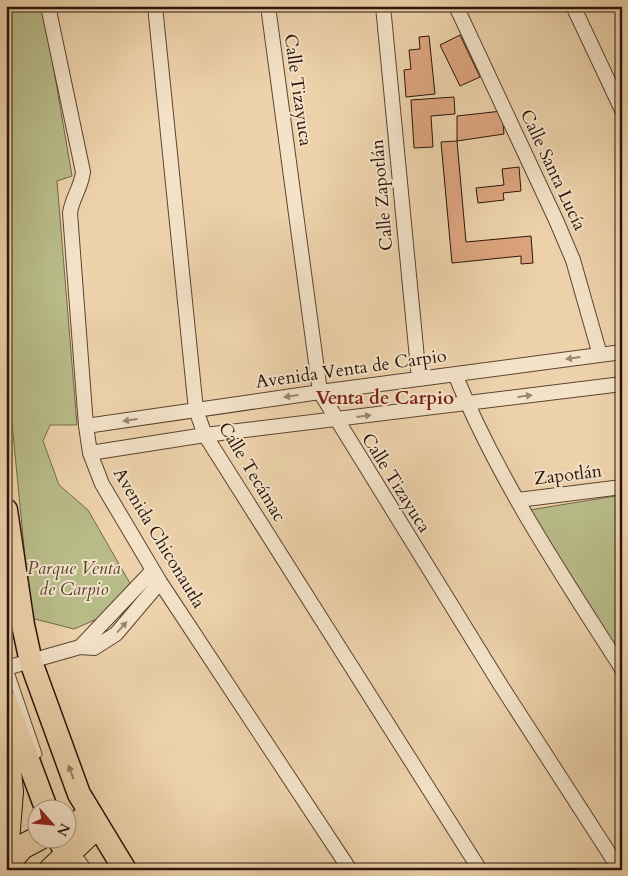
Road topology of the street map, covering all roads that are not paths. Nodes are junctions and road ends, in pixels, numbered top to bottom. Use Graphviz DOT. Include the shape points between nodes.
graph roads {
  1 [pos="48,6"];
  2 [pos="155,6"];
  3 [pos="268,6"];
  4 [pos="383,6"];
  5 [pos="456,6"];
  6 [pos="573,6"];
  7 [pos="622,110"];
  8 [pos="622,352"];
  9 [pos="600,355"];
  10 [pos="455,374"];
  11 [pos="419,379"];
  12 [pos="622,384"];
  13 [pos="320,392"];
  14 [pos="467,403"];
  15 [pos="196,410"];
  16 [pos="335,420"];
  17 [pos="86,426"];
  18 [pos="205,435"];
  19 [pos="90,453"];
  20 [pos="622,487"];
  21 [pos="518,500"];
  22 [pos="6,510"];
  23 [pos="157,576"];
  24 [pos="31,662"];
  25 [pos="7,665"];
  26 [pos="622,669"];
  27 [pos="6,701"];
  28 [pos="6,740"];
  29 [pos="42,765"];
  30 [pos="42,798"];
  31 [pos="94,821"];
  32 [pos="28,843"];
  33 [pos="66,850"];
  34 [pos="6,854"];
  35 [pos="6,865"];
  36 [pos="88,870"];
  37 [pos="125,870"];
  38 [pos="350,870"];
  39 [pos="480,870"];
  40 [pos="620,870"];
  1 -- 17 [label="street, Avenida Chiconautla" via="83,172 81,187 72,201 70,213"];
  2 -- 15 [label="street, Calle Tecámac"];
  3 -- 13 [label="street, Calle Tizayuca"];
  4 -- 11 [label="street, Calle Zapotlán"];
  5 -- 9 [label="street, Calle Santa Lucía" via="573,260"];
  6 -- 7 [label="street"];
  8 -- 9 [label="street, Avenida Venta de Carpio"];
  9 -- 10 [label="street, Avenida Venta de Carpio, one-way"];
  10 -- 11 [label="street, Avenida Venta de Carpio"];
  10 -- 14 [label="street"];
  11 -- 13 [label="street, Avenida Venta de Carpio"];
  14 -- 12 [label="street, one-way"];
  13 -- 15 [label="street, Avenida Venta de Carpio, one-way"];
  13 -- 16 [label="street, Calle Tizayuca"];
  16 -- 14 [label="street, one-way"];
  14 -- 21 [label="street"];
  15 -- 17 [label="street, Avenida Venta de Carpio, one-way"];
  15 -- 18 [label="street, Calle Tecámac"];
  16 -- 18 [label="street"];
  16 -- 40 [label="street, Calle Tizayuca"];
  17 -- 19 [label="street, Avenida Chiconautla"];
  18 -- 19 [label="street"];
  18 -- 39 [label="street, Calle Tecámac"];
  19 -- 23 [label="street, Avenida Chiconautla" via="102,484"];
  20 -- 21 [label="street, Zapotlán"];
  21 -- 26 [label="street"];
  22 -- 24 [label="main road"];
  23 -- 24 [label="street" via="116,634 94,648 80,646"];
  23 -- 38 [label="street, Avenida Chiconautla"];
  24 -- 25 [label="street"];
  31 -- 24 [label="main road, one-way" via="79,794"];
  25 -- 29 [label="lane"];
  27 -- 30 [label="main road"];
  28 -- 34 [label="highway" via="11,792"];
  31 -- 33 [label="highway"];
  31 -- 37 [label="main road"];
  32 -- 35 [label="highway"];
  33 -- 36 [label="lane"];
}
